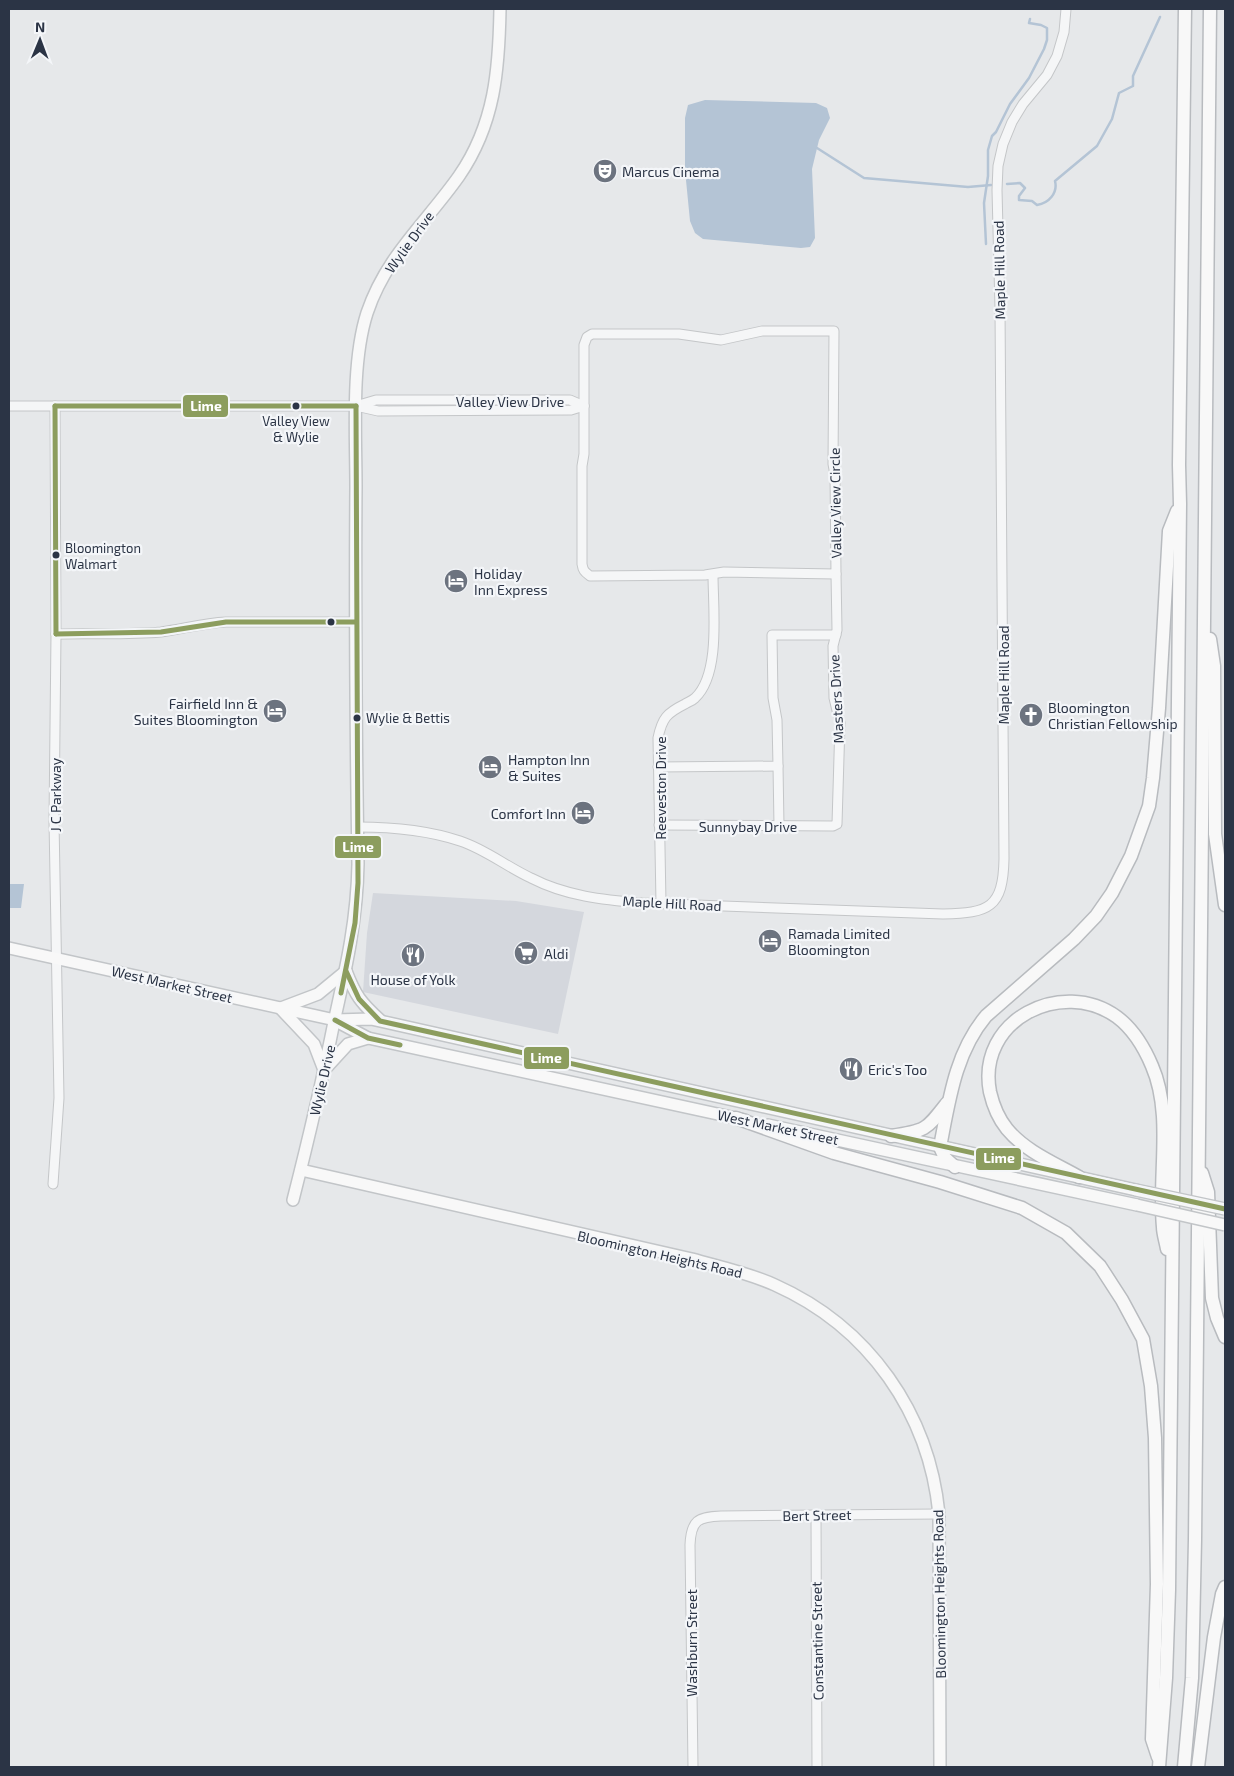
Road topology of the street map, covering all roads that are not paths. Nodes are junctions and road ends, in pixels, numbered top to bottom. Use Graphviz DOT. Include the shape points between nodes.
graph roads {
  1 [pos="500,9"];
  2 [pos="1066,9"];
  3 [pos="1185,9"];
  4 [pos="1210,9"];
  5 [pos="9,406"];
  6 [pos="55,406"];
  7 [pos="356,406"];
  8 [pos="584,406"];
  9 [pos="1180,504"];
  10 [pos="713,574"];
  11 [pos="836,574"];
  12 [pos="1204,602"];
  13 [pos="356,622"];
  14 [pos="56,634"];
  15 [pos="836,636"];
  16 [pos="658,766"];
  17 [pos="778,766"];
  18 [pos="837,824"];
  19 [pos="659,826"];
  20 [pos="779,826"];
  21 [pos="358,827"];
  22 [pos="661,903"];
  23 [pos="1225,905"];
  24 [pos="9,948"];
  25 [pos="56,958"];
  26 [pos="346,972"];
  27 [pos="281,1008"];
  28 [pos="335,1020"];
  29 [pos="380,1021"];
  30 [pos="368,1038"];
  31 [pos="324,1070"];
  32 [pos="950,1099"];
  33 [pos="736,1118"];
  34 [pos="892,1136"];
  35 [pos="940,1147"];
  36 [pos="1198,1162"];
  37 [pos="955,1166"];
  38 [pos="301,1170"];
  39 [pos="1079,1177"];
  40 [pos="53,1184"];
  41 [pos="293,1200"];
  42 [pos="1225,1209"];
  43 [pos="1225,1225"];
  44 [pos="1172,1272"];
  45 [pos="1225,1337"];
  46 [pos="939,1514"];
  47 [pos="816,1516"];
  48 [pos="697,1521"];
  49 [pos="1225,1587"];
  50 [pos="1159,1765"];
  51 [pos="693,1767"];
  52 [pos="817,1767"];
  53 [pos="940,1767"];
  54 [pos="1184,1767"];
  55 [pos="1198,1767"];
  1 -- 7 [label="main road, Wylie Drive" via="498,69 488,113 459,176 398,252 379,286 367,313 360,344"];
  2 -- 22 [label="street, Maple Hill Road" via="1061,44 1053,65 1012,122 998,166 1004,859 1000,892 987,907 965,913"];
  3 -- 9 [label="highway"];
  4 -- 12 [label="highway"];
  5 -- 6 [label="street, Valley View Drive"];
  6 -- 7 [label="street, Valley View Drive"];
  6 -- 14 [label="street, J C Parkway"];
  7 -- 8 [label="street, Valley View Drive" via="378,411 571,410"];
  7 -- 13 [label="main road, Wylie Drive"];
  8 -- 10 [label="street, Valley View Circle" via="583,570 590,576"];
  8 -- 11 [label="street, Valley View Circle" via="584,345 587,336 592,334 679,334 721,340 762,332 834,331"];
  9 -- 32 [label="highway" via="1169,531 1152,788 1131,856 1096,916 978,1026 964,1050"];
  9 -- 44 [label="highway"];
  10 -- 11 [label="street, Valley View Circle"];
  10 -- 16 [label="street, Reeveston Drive" via="711,665 706,682 695,698 669,712 661,725"];
  11 -- 15 [label="street, Masters Drive"];
  12 -- 23 [label="highway" via="1214,666 1215,834"];
  12 -- 36 [label="highway"];
  13 -- 14 [label="street" via="226,622 142,633"];
  13 -- 21 [label="main road, Wylie Drive"];
  14 -- 25 [label="street, J C Parkway"];
  15 -- 17 [label="street" via="772,635"];
  15 -- 18 [label="street, Masters Drive" via="833,646 834,698 840,723"];
  16 -- 17 [label="street"];
  16 -- 19 [label="street, Reeveston Drive"];
  17 -- 20 [label="street"];
  18 -- 20 [label="street, Sunnybay Drive"];
  19 -- 20 [label="street, Sunnybay Drive"];
  19 -- 22 [label="street, Reeveston Drive"];
  21 -- 22 [label="street, Maple Hill Road" via="403,828 462,841 545,885 576,895"];
  21 -- 26 [label="main road, Wylie Drive" via="357,899"];
  24 -- 25 [label="main road, West Market Street"];
  25 -- 27 [label="main road, West Market Street"];
  25 -- 40 [label="street, J C Parkway" via="59,1098"];
  26 -- 27 [label="main road" via="318,994"];
  26 -- 28 [label="main road, Wylie Drive"];
  26 -- 29 [label="main road" via="357,998"];
  27 -- 28 [label="main road, West Market Street"];
  27 -- 31 [label="main road" via="314,1044"];
  28 -- 29 [label="main road, West Market Street"];
  28 -- 30 [label="main road, West Market Street"];
  28 -- 31 [label="main road, Wylie Drive"];
  29 -- 34 [label="main road, West Market Street"];
  30 -- 31 [label="main road" via="348,1044"];
  30 -- 33 [label="main road, West Market Street"];
  31 -- 38 [label="main road, Wylie Drive"];
  32 -- 34 [label="highway" via="931,1124 922,1130"];
  32 -- 35 [label="highway"];
  33 -- 37 [label="main road, West Market Street"];
  33 -- 50 [label="highway" via="834,1153 1022,1208 1066,1233 1100,1266 1142,1339 1151,1386 1157,1584 1152,1739"];
  34 -- 35 [label="main road, West Market Street"];
  35 -- 37 [label="highway" via="945,1158"];
  35 -- 39 [label="main road, West Market Street"];
  36 -- 45 [label="highway" via="1208,1192 1212,1298"];
  36 -- 54 [label="highway" via="1193,1661"];
  37 -- 43 [label="main road, West Market Street, bridge"];
  38 -- 41 [label="main road, Wylie Drive"];
  38 -- 46 [label="main road, Bloomington Heights Road" via="692,1259 749,1275 788,1291 832,1318 848,1332 895,1385 926,1451"];
  39 -- 42 [label="main road, West Market Street, bridge"];
  39 -- 44 [label="highway" via="1031,1150 1008,1130 997,1114 988,1083 993,1051 1017,1019 1043,1006 1072,1001 1090,1004 1117,1017 1137,1038 1158,1083 1162,1109 1163,1227"];
  44 -- 50 [label="highway" via="1169,1590"];
  46 -- 47 [label="street, Bert Street"];
  46 -- 53 [label="main road, Bloomington Heights Road"];
  47 -- 48 [label="street, Bert Street" via="721,1516"];
  47 -- 52 [label="street, Constantine Street"];
  48 -- 51 [label="street, Washburn Street" via="690,1544"];
  49 -- 55 [label="highway" via="1214,1636"];
}
